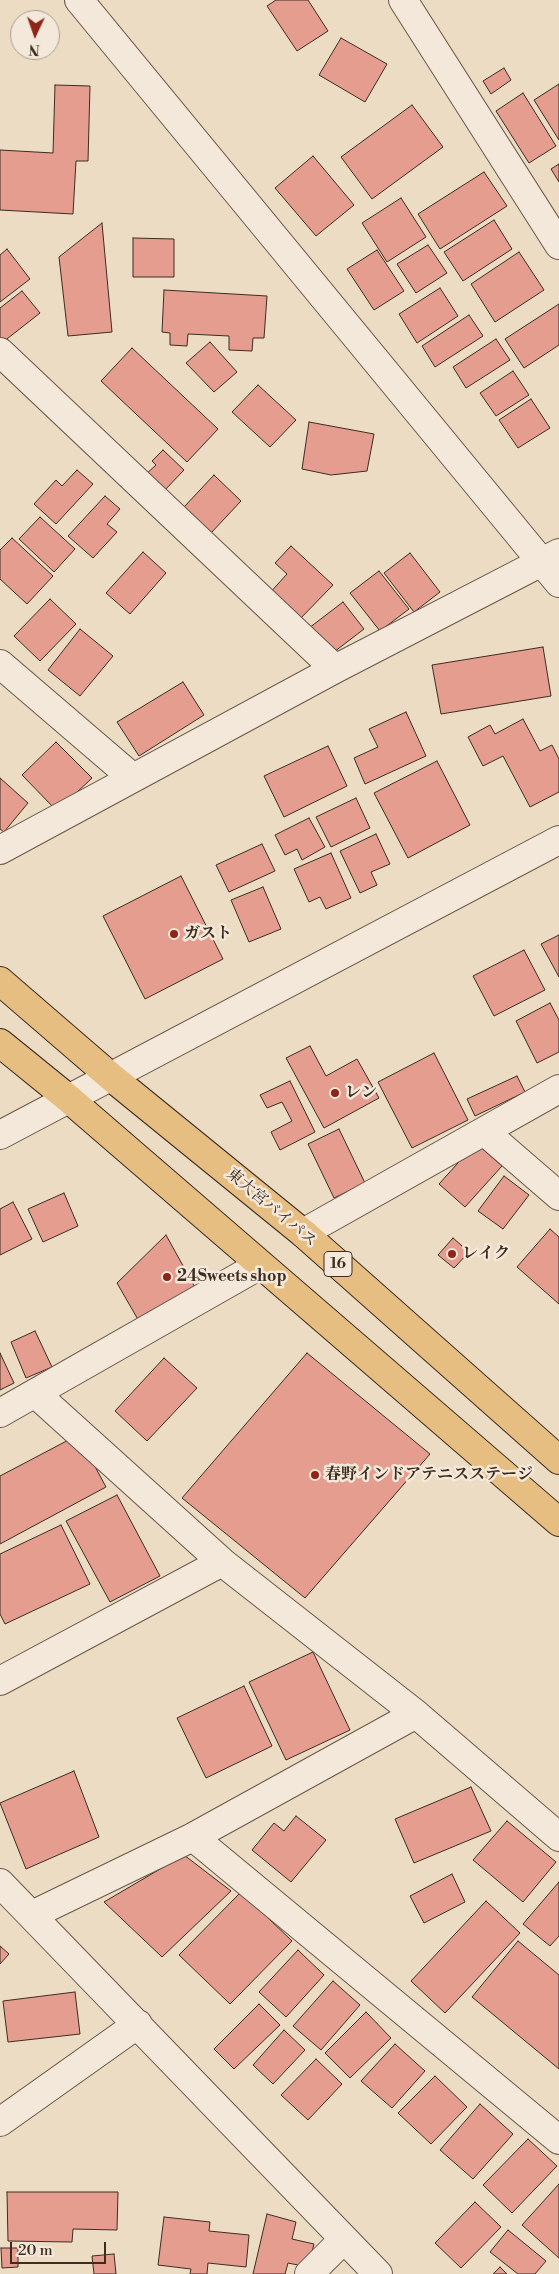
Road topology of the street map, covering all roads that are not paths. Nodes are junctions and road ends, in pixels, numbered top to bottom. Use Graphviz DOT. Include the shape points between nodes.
graph roads {
  1 [pos="79,0"];
  2 [pos="404,0"];
  3 [pos="559,245"];
  4 [pos="0,352"];
  5 [pos="550,558"];
  6 [pos="559,583"];
  7 [pos="0,664"];
  8 [pos="334,669"];
  9 [pos="133,778"];
  10 [pos="559,840"];
  11 [pos="0,850"];
  12 [pos="0,981"];
  13 [pos="0,1043"];
  14 [pos="110,1076"];
  15 [pos="559,1090"];
  16 [pos="69,1099"];
  17 [pos="485,1132"];
  18 [pos="0,1134"];
  19 [pos="559,1196"];
  20 [pos="303,1233"];
  21 [pos="260,1265"];
  22 [pos="36,1394"];
  23 [pos="0,1413"];
  24 [pos="559,1460"];
  25 [pos="559,1522"];
  26 [pos="222,1562"];
  27 [pos="0,1681"];
  28 [pos="416,1714"];
  29 [pos="192,1837"];
  30 [pos="559,1837"];
  31 [pos="0,1883"];
  32 [pos="32,1915"];
  33 [pos="138,2024"];
  34 [pos="0,2122"];
  35 [pos="559,2140"];
  36 [pos="343,2240"];
  37 [pos="310,2274"];
  38 [pos="378,2274"];
  1 -- 5 [label="street"];
  2 -- 3 [label="street"];
  4 -- 8 [label="street"];
  5 -- 6 [label="street"];
  5 -- 8 [label="street"];
  7 -- 9 [label="street"];
  8 -- 9 [label="street"];
  9 -- 11 [label="street"];
  10 -- 14 [label="street"];
  12 -- 14 [label="highway, 東大宮バイパス / 16"];
  13 -- 16 [label="highway"];
  14 -- 16 [label="street"];
  14 -- 20 [label="highway, 東大宮バイパス / 16"];
  15 -- 17 [label="street"];
  16 -- 18 [label="street"];
  16 -- 21 [label="highway"];
  17 -- 19 [label="street"];
  17 -- 20 [label="street"];
  20 -- 24 [label="highway, 東大宮バイパス / 16"];
  21 -- 22 [label="street"];
  21 -- 25 [label="highway"];
  22 -- 23 [label="street"];
  22 -- 26 [label="street"];
  26 -- 27 [label="street"];
  26 -- 28 [label="street"];
  28 -- 29 [label="street"];
  28 -- 30 [label="street"];
  29 -- 32 [label="street"];
  29 -- 35 [label="street"];
  31 -- 32 [label="street"];
  32 -- 33 [label="street"];
  33 -- 34 [label="street"];
  33 -- 36 [label="street"];
  36 -- 37 [label="street"];
  36 -- 38 [label="street"];
}
